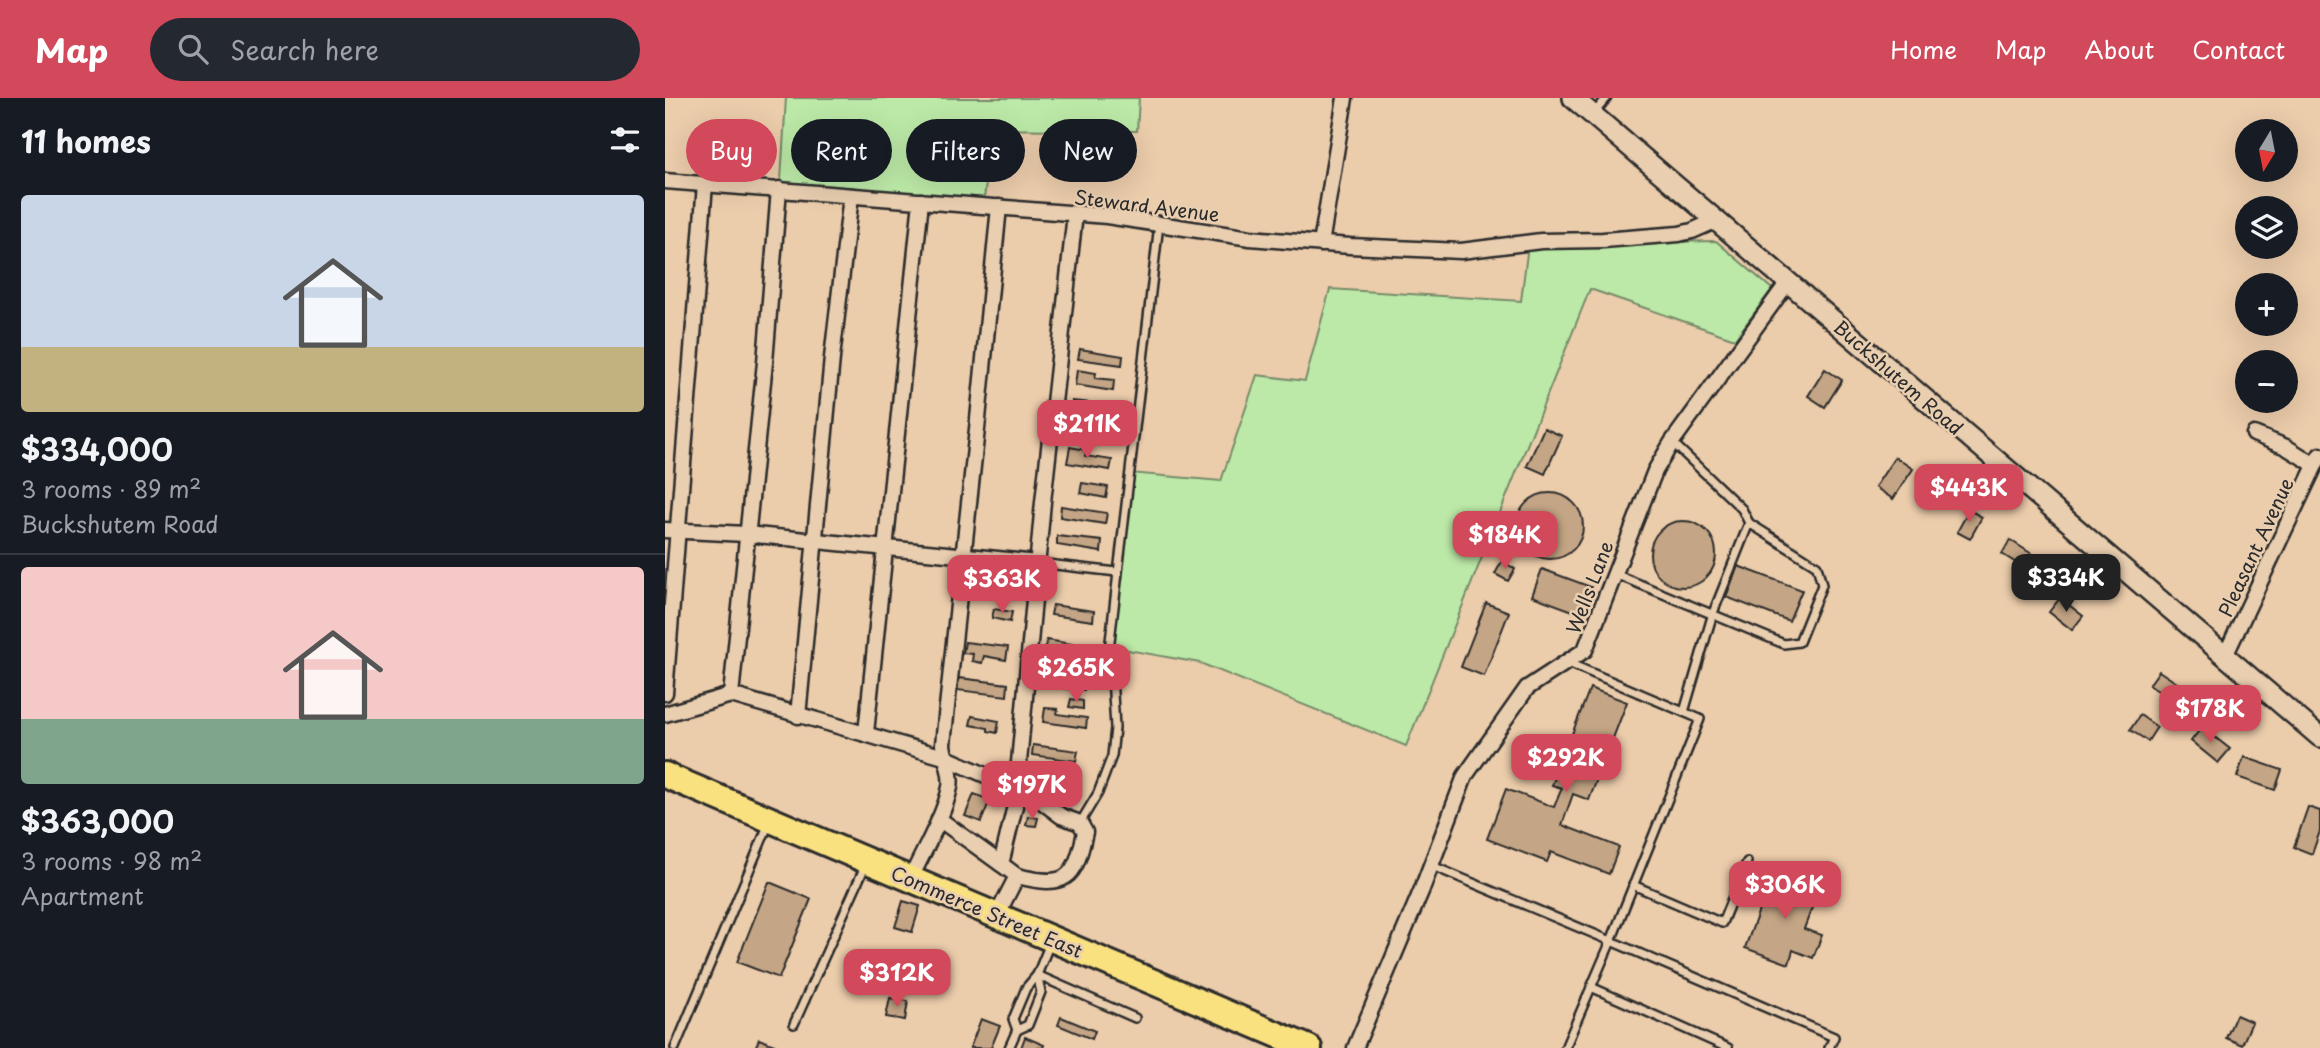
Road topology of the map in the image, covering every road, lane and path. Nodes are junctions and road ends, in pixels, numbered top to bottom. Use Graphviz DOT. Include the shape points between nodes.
graph roads {
  1 [pos="1345,98"];
  2 [pos="1573,98"];
  3 [pos="1607,98"];
  4 [pos="1593,114"];
  5 [pos="665,181"];
  6 [pos="705,184"];
  7 [pos="779,189"];
  8 [pos="851,195"];
  9 [pos="921,201"];
  10 [pos="999,207"];
  11 [pos="1075,214"];
  12 [pos="1717,220"];
  13 [pos="1159,224"];
  14 [pos="1321,244"];
  15 [pos="1788,282"];
  16 [pos="2255,435"];
  17 [pos="1672,442"];
  18 [pos="2318,460"];
  19 [pos="1749,523"];
  20 [pos="671,529"];
  21 [pos="746,534"];
  22 [pos="814,542"];
  23 [pos="885,548"];
  24 [pos="962,555"];
  25 [pos="1037,563"];
  26 [pos="1117,572"];
  27 [pos="1615,573"];
  28 [pos="1713,613"];
  29 [pos="2225,656"];
  30 [pos="1566,662"];
  31 [pos="665,692"];
  32 [pos="731,695"];
  33 [pos="1684,712"];
  34 [pos="665,714"];
  35 [pos="799,716"];
  36 [pos="866,733"];
  37 [pos="2320,737"];
  38 [pos="944,757"];
  39 [pos="665,775"];
  40 [pos="1015,789"];
  41 [pos="771,819"];
  42 [pos="939,819"];
  43 [pos="1080,823"];
  44 [pos="868,860"];
  45 [pos="1747,862"];
  46 [pos="1002,864"];
  47 [pos="1430,865"];
  48 [pos="1017,876"];
  49 [pos="911,878"];
  50 [pos="1633,885"];
  51 [pos="997,915"];
  52 [pos="1052,939"];
  53 [pos="1611,941"];
  54 [pos="1037,975"];
  55 [pos="1591,987"];
  56 [pos="1135,1018"];
  57 [pos="794,1024"];
  58 [pos="1017,1030"];
  59 [pos="675,1048"];
  60 [pos="1009,1048"];
  61 [pos="1309,1048"];
  62 [pos="1355,1048"];
  63 [pos="1565,1048"];
  64 [pos="1728,1048"];
  65 [pos="1829,1048"];
  1 -- 14 [label="street"];
  2 -- 4 [label="main road, Buckshutem Road"];
  3 -- 4 [label="lane"];
  4 -- 12 [label="main road, Buckshutem Road"];
  5 -- 6 [label="street, Steward Avenue"];
  6 -- 7 [label="street, Steward Avenue"];
  6 -- 20 [label="street"];
  7 -- 8 [label="street, Steward Avenue"];
  7 -- 21 [label="street"];
  8 -- 9 [label="street, Steward Avenue"];
  8 -- 22 [label="street"];
  9 -- 10 [label="street, Steward Avenue"];
  9 -- 23 [label="street"];
  10 -- 11 [label="street, Steward Avenue"];
  10 -- 24 [label="street"];
  11 -- 13 [label="street, Steward Avenue"];
  11 -- 25 [label="street"];
  12 -- 14 [label="street, Steward Avenue" via="1679,234 1541,240 1461,251"];
  12 -- 15 [label="main road, Buckshutem Road"];
  13 -- 14 [label="street, Steward Avenue"];
  13 -- 26 [label="lane"];
  15 -- 17 [label="street, Wells Lane"];
  15 -- 29 [label="main road, Buckshutem Road"];
  16 -- 18 [label="street"];
  17 -- 19 [label="lane" via="1742,509"];
  17 -- 27 [label="street, Wells Lane" via="1655,471"];
  18 -- 29 [label="street, Pleasant Avenue"];
  19 -- 28 [label="lane"];
  19 -- 28 [label="lane" via="1817,566 1822,585 1799,642 1784,644"];
  20 -- 21 [label="street"];
  20 -- 31 [label="street"];
  21 -- 22 [label="street"];
  21 -- 32 [label="street"];
  22 -- 23 [label="street"];
  22 -- 35 [label="street"];
  23 -- 24 [label="street"];
  23 -- 36 [label="street"];
  24 -- 25 [label="street"];
  24 -- 38 [label="street"];
  25 -- 26 [label="lane"];
  25 -- 40 [label="street"];
  26 -- 43 [label="lane" via="1110,641 1112,756"];
  27 -- 28 [label="lane"];
  27 -- 30 [label="street, Wells Lane" via="1585,650"];
  28 -- 33 [label="lane"];
  29 -- 37 [label="main road, Buckshutem Road"];
  30 -- 33 [label="lane"];
  30 -- 47 [label="street, Wells Lane" via="1527,688 1465,776"];
  32 -- 34 [label="street"];
  32 -- 35 [label="street"];
  33 -- 50 [label="lane" via="1700,719"];
  35 -- 36 [label="street"];
  36 -- 38 [label="street"];
  38 -- 40 [label="street"];
  38 -- 42 [label="street" via="950,787"];
  39 -- 41 [label="highway, Commerce Street East"];
  40 -- 43 [label="street"];
  40 -- 46 [label="street"];
  41 -- 44 [label="highway, Commerce Street East"];
  41 -- 59 [label="lane"];
  42 -- 46 [label="street"];
  42 -- 49 [label="street"];
  43 -- 48 [label="street" via="1085,832 1071,873 1059,880"];
  44 -- 49 [label="highway, Commerce Street East"];
  44 -- 57 [label="lane"];
  45 -- 50 [label="lane" via="1722,923"];
  46 -- 48 [label="street"];
  47 -- 53 [label="lane"];
  47 -- 62 [label="street, Wells Lane"];
  48 -- 51 [label="street"];
  49 -- 51 [label="highway, Commerce Street East"];
  50 -- 53 [label="lane"];
  51 -- 52 [label="highway, Commerce Street East"];
  52 -- 54 [label="lane"];
  52 -- 61 [label="highway, Commerce Street East"];
  53 -- 55 [label="lane"];
  53 -- 65 [label="lane" via="1834,1037"];
  54 -- 56 [label="lane"];
  54 -- 58 [label="lane" via="1013,1019"];
  54 -- 58 [label="lane" via="1041,992 1028,1025"];
  55 -- 63 [label="lane"];
  55 -- 64 [label="lane"];
  58 -- 60 [label="lane"];
}
